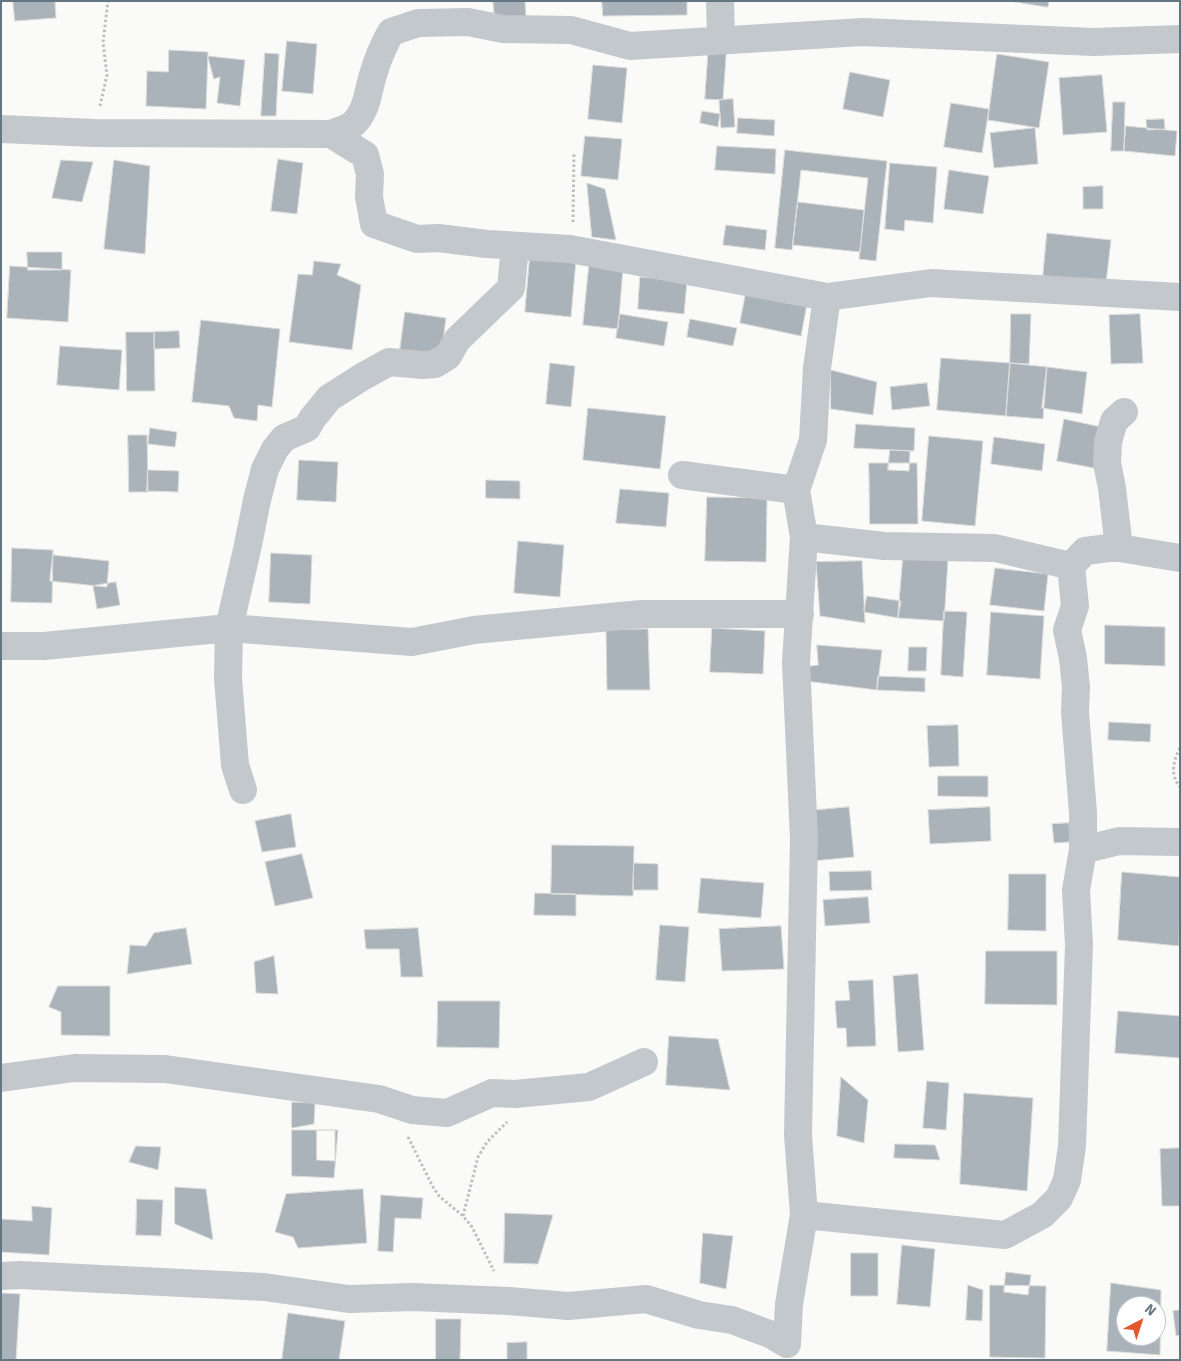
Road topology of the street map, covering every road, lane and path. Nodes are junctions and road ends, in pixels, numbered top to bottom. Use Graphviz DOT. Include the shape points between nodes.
graph roads {
  1 [pos="108,1"];
  2 [pos="720,1"];
  3 [pos="1180,39"];
  4 [pos="721,40"];
  5 [pos="1,129"];
  6 [pos="94,134"];
  7 [pos="331,134"];
  8 [pos="574,153"];
  9 [pos="515,246"];
  10 [pos="570,249"];
  11 [pos="827,297"];
  12 [pos="1180,297"];
  13 [pos="1124,412"];
  14 [pos="682,475"];
  15 [pos="796,490"];
  16 [pos="804,538"];
  17 [pos="1119,548"];
  18 [pos="1180,558"];
  19 [pos="1071,566"];
  20 [pos="800,614"];
  21 [pos="229,628"];
  22 [pos="1,646"];
  23 [pos="1180,748"];
  24 [pos="1180,787"];
  25 [pos="243,790"];
  26 [pos="1180,842"];
  27 [pos="1083,850"];
  28 [pos="644,1062"];
  29 [pos="1,1078"];
  30 [pos="539,1091"];
  31 [pos="412,1110"];
  32 [pos="804,1215"];
  33 [pos="463,1216"];
  34 [pos="1,1276"];
  35 [pos="509,1301"];
  36 [pos="787,1352"];
  1 -- 6 [label="path" via="103,43 107,75"];
  2 -- 4 [label="street"];
  3 -- 4 [label="street" via="1094,42 863,32"];
  4 -- 7 [label="street" via="630,46 571,30 503,29 468,22 418,22 391,32 359,117 354,124"];
  5 -- 6 [label="street"];
  6 -- 7 [label="street"];
  7 -- 9 [label="street" via="365,155 370,174 369,197 374,224 417,239"];
  8 -- 10 [label="path" via="574,217"];
  9 -- 10 [label="street"];
  9 -- 21 [label="street" via="510,288 456,340 448,356 435,364 389,362 362,376 329,398 307,428 284,438 275,449 265,469 257,500"];
  10 -- 11 [label="street"];
  11 -- 12 [label="street" via="931,283"];
  11 -- 15 [label="street" via="813,440"];
  13 -- 17 [label="street" via="1114,421 1107,463"];
  14 -- 15 [label="street"];
  15 -- 16 [label="street"];
  16 -- 19 [label="street" via="884,546 995,548"];
  16 -- 20 [label="street"];
  17 -- 18 [label="street"];
  17 -- 19 [label="street" via="1085,551"];
  19 -- 27 [label="street" via="1075,606 1067,630 1076,687 1084,813"];
  20 -- 21 [label="street" via="642,614 474,630 412,642"];
  20 -- 32 [label="street" via="796,662 804,839 798,1135"];
  21 -- 22 [label="street" via="44,646"];
  21 -- 25 [label="street" via="228,678 235,766"];
  23 -- 24 [label="path" via="1172,773"];
  26 -- 27 [label="street" via="1119,841"];
  27 -- 32 [label="street" via="1076,890 1079,945 1072,1146 1067,1180 1059,1198 1042,1215 1005,1235"];
  28 -- 30 [label="street" via="589,1087"];
  29 -- 31 [label="street" via="74,1068 166,1069 379,1099"];
  30 -- 31 [label="street" via="492,1093 447,1113"];
  30 -- 33 [label="path" via="487,1142 478,1157"];
  31 -- 33 [label="path" via="408,1136 424,1173 439,1196"];
  32 -- 36 [label="street" via="788,1304"];
  33 -- 35 [label="path" via="472,1227"];
  34 -- 35 [label="street" via="264,1287 349,1299 413,1297"];
  35 -- 36 [label="street" via="568,1306 646,1299 699,1315 732,1320 772,1335"];
}
